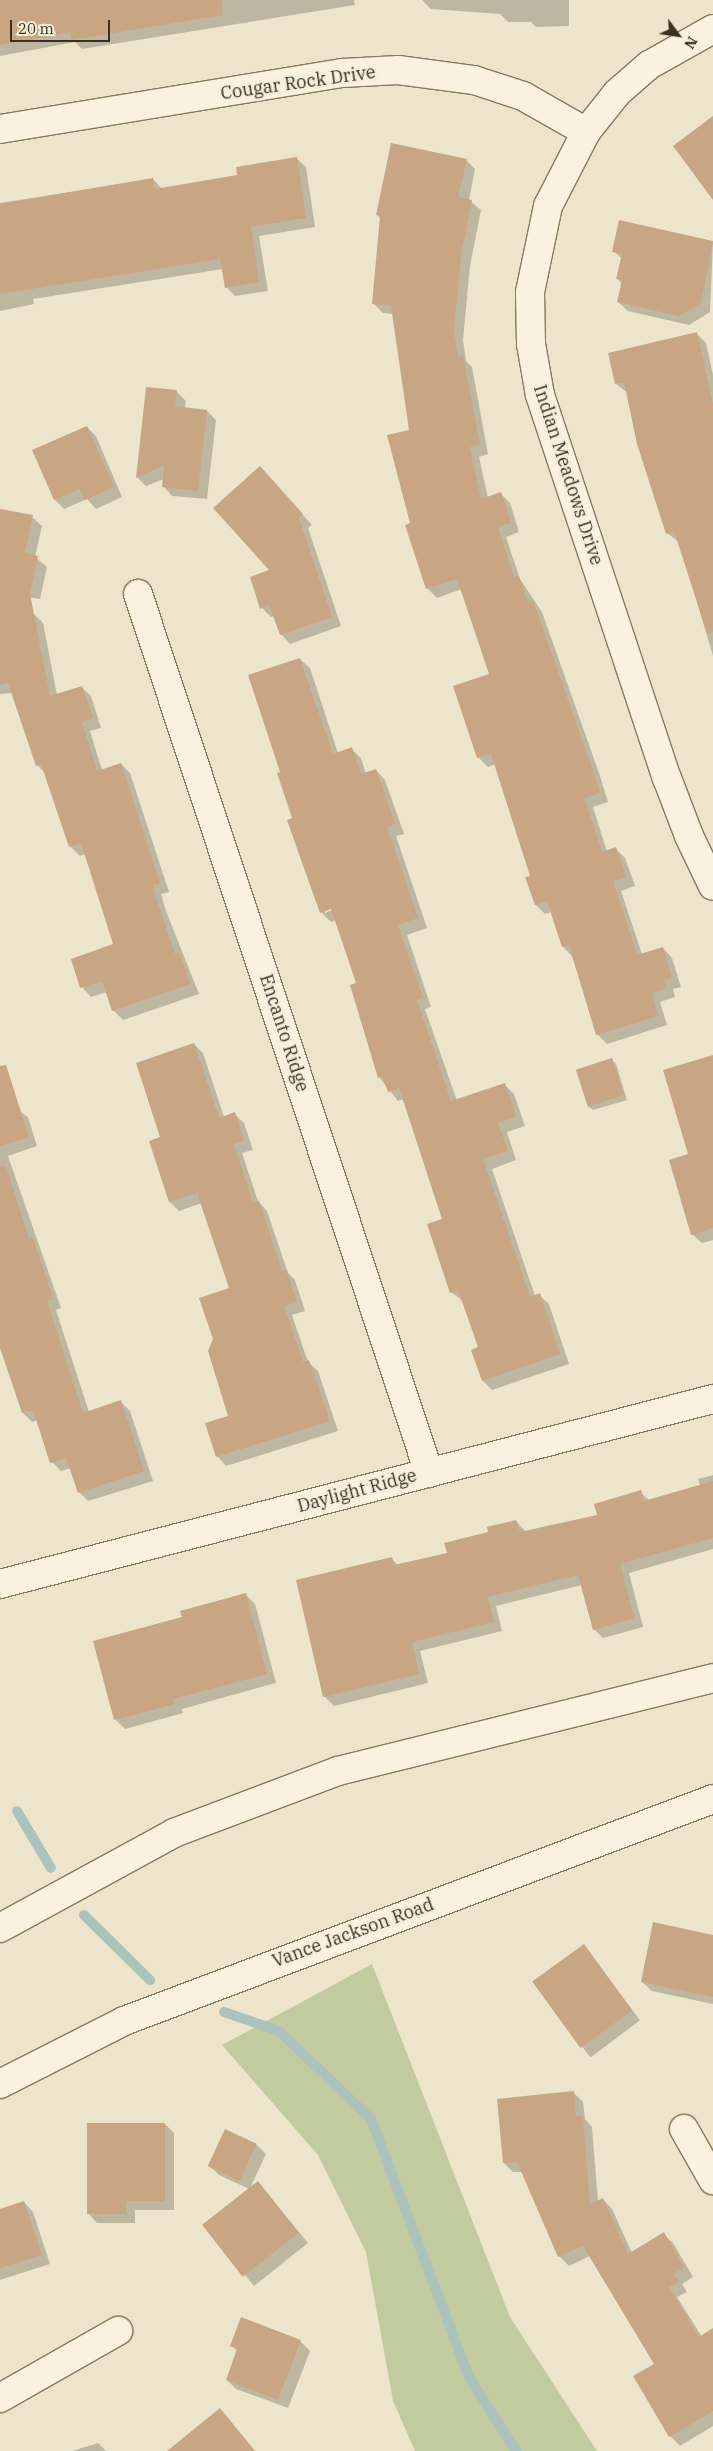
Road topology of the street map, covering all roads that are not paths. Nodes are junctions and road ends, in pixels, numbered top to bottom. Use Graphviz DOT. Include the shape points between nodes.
graph roads {
  1 [pos="713,29"];
  2 [pos="0,129"];
  3 [pos="586,132"];
  4 [pos="138,594"];
  5 [pos="713,886"];
  6 [pos="713,1399"];
  7 [pos="429,1472"];
  8 [pos="0,1584"];
  9 [pos="713,1678"];
  10 [pos="713,1799"];
  11 [pos="0,1928"];
  12 [pos="0,2084"];
  13 [pos="684,2129"];
  14 [pos="713,2180"];
  15 [pos="118,2331"];
  16 [pos="0,2398"];
  1 -- 3 [label="street, Indian Meadows Drive" via="649,65 617,93"];
  2 -- 3 [label="street, Cougar Rock Drive" via="343,73 398,70 474,80 522,96"];
  3 -- 5 [label="street, Indian Meadows Drive" via="548,206 537,245 530,292 531,344 540,396 667,778"];
  4 -- 7 [label="street, Encanto Ridge"];
  6 -- 7 [label="street, Daylight Ridge"];
  7 -- 8 [label="street, Daylight Ridge"];
  9 -- 11 [label="street" via="338,1771 174,1833"];
  10 -- 12 [label="street, Vance Jackson Road" via="124,2022"];
  13 -- 14 [label="street"];
  15 -- 16 [label="street"];
}
